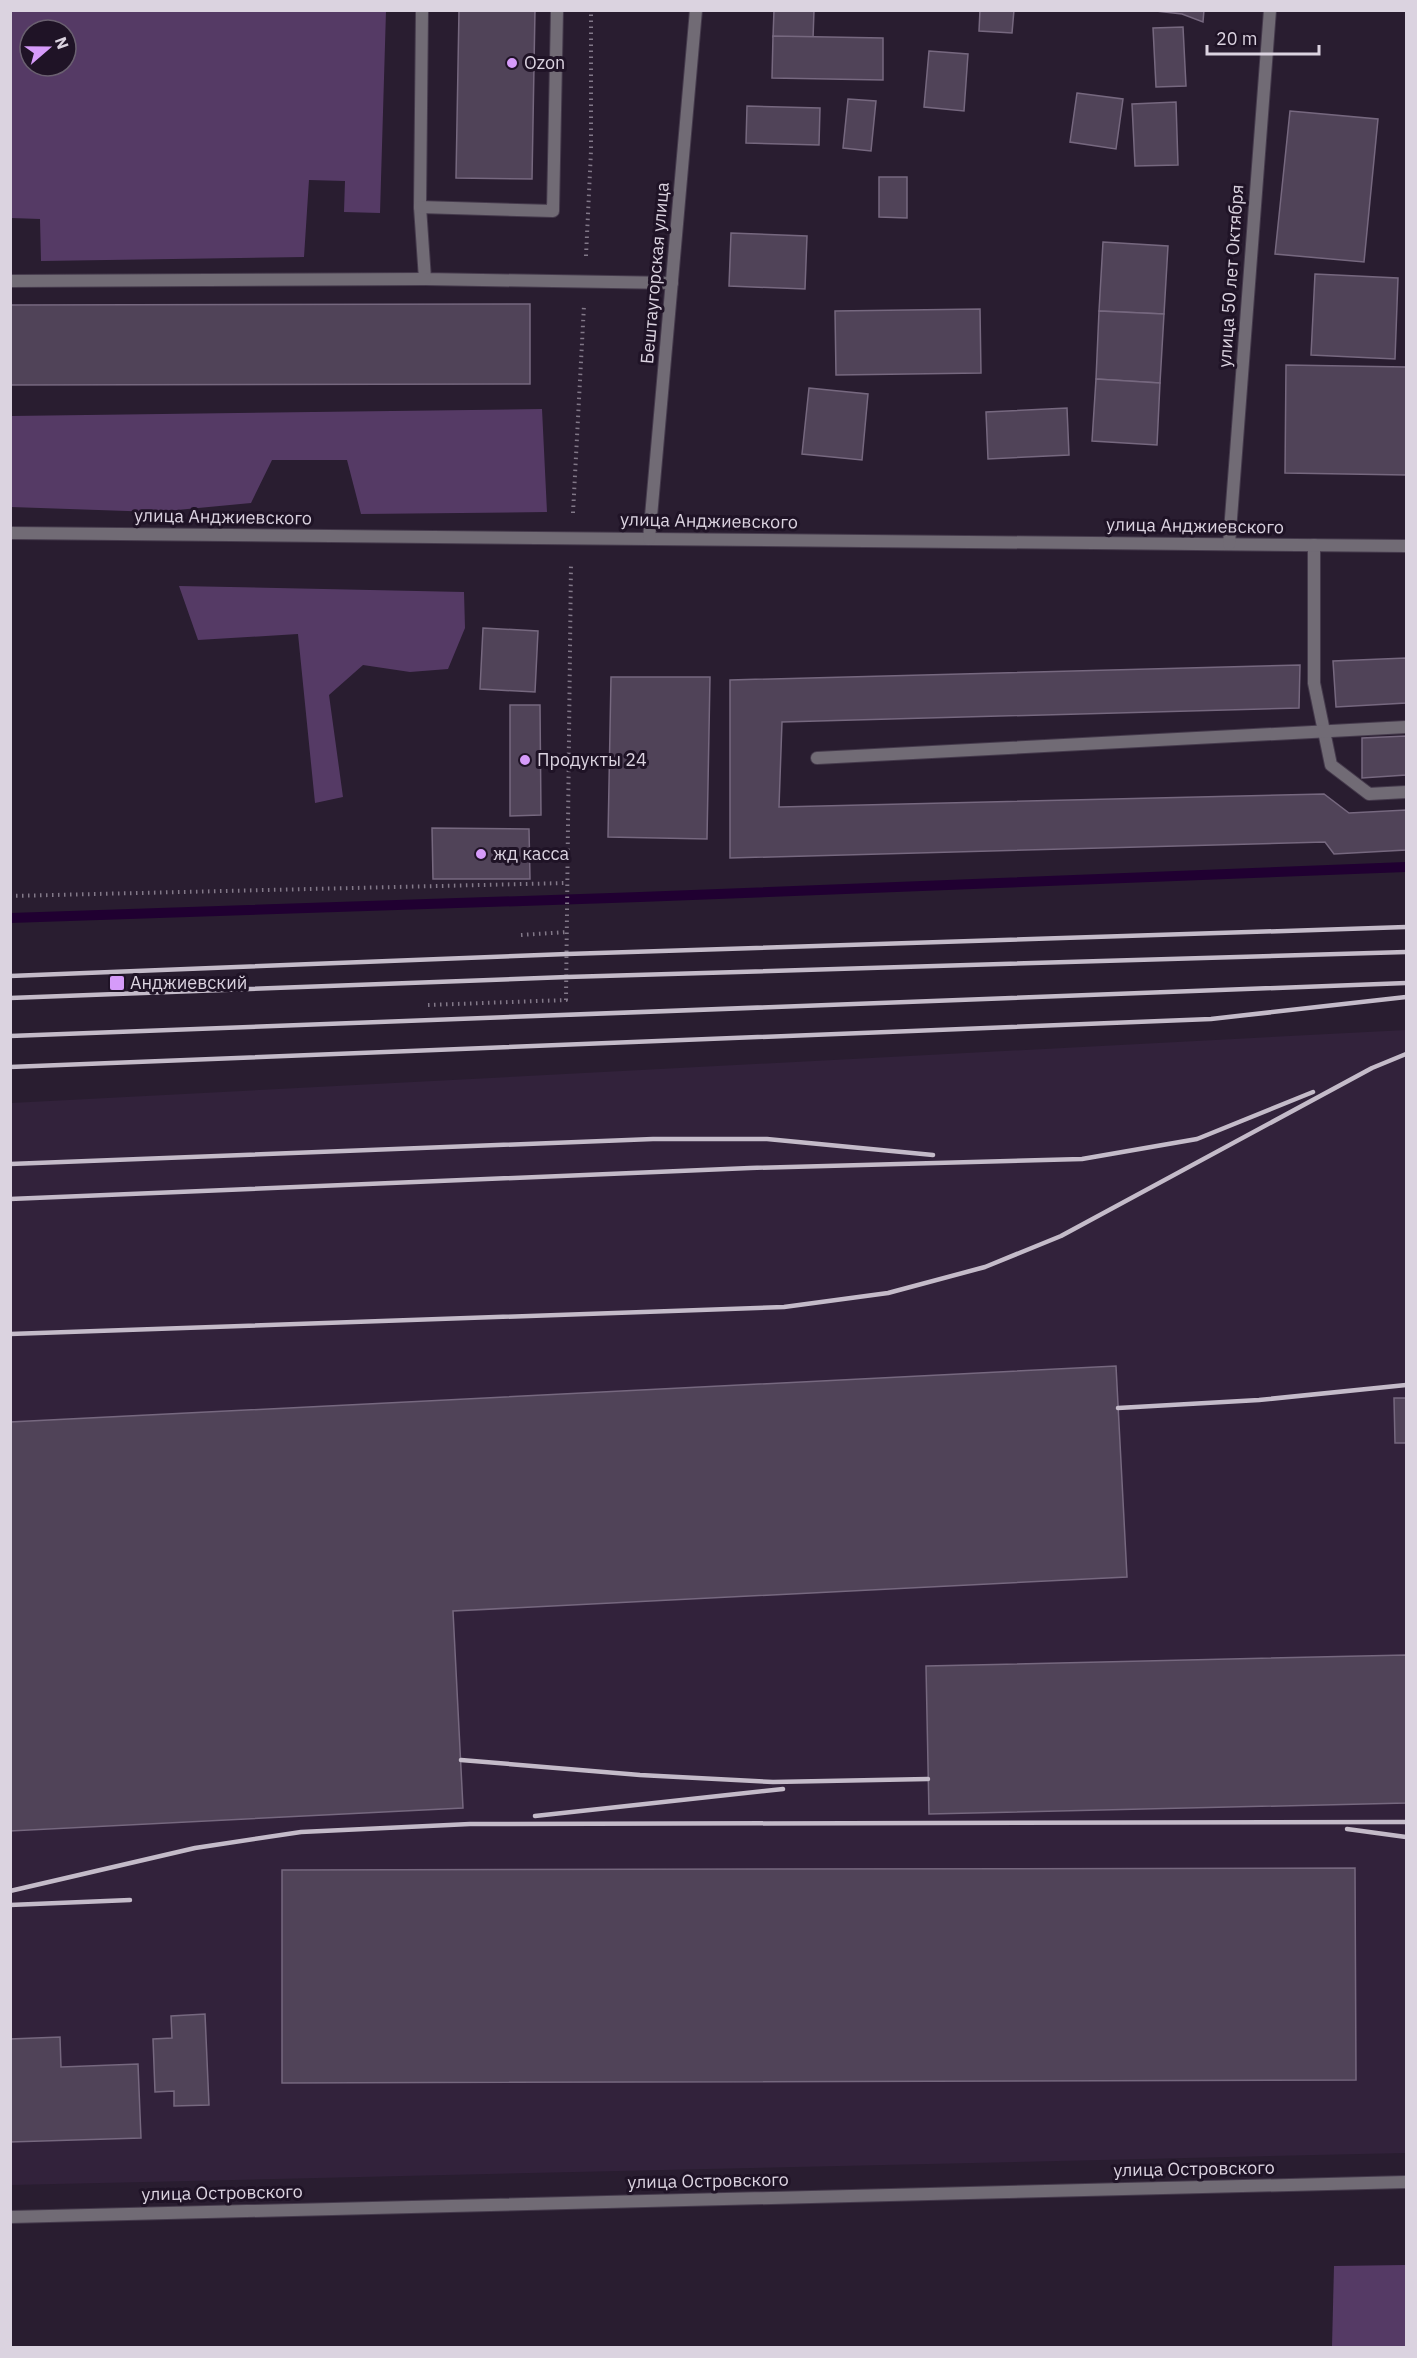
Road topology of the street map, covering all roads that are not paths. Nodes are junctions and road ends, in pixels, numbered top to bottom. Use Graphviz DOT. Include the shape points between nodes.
graph roads {
  1 [pos="422,10"];
  2 [pos="557,10"];
  3 [pos="696,10"];
  4 [pos="1270,10"];
  5 [pos="420,207"];
  6 [pos="425,279"];
  7 [pos="10,281"];
  8 [pos="672,283"];
  9 [pos="10,533"];
  10 [pos="649,539"];
  11 [pos="1229,544"];
  12 [pos="1314,545"];
  13 [pos="1407,546"];
  14 [pos="1407,727"];
  15 [pos="1324,733"];
  16 [pos="817,758"];
  17 [pos="1407,792"];
  18 [pos="1407,2182"];
  19 [pos="10,2217"];
  1 -- 5 [label="street"];
  2 -- 5 [label="street" via="553,211"];
  3 -- 8 [label="street, Бештаугорская улица"];
  4 -- 11 [label="street, улица 50 лет Октября"];
  5 -- 6 [label="street"];
  6 -- 7 [label="street"];
  6 -- 8 [label="street"];
  8 -- 10 [label="street, Бештаугорская улица"];
  9 -- 10 [label="street, улица Анджиевского"];
  10 -- 11 [label="street, улица Анджиевского"];
  11 -- 12 [label="street, улица Анджиевского"];
  12 -- 13 [label="street, улица Анджиевского"];
  12 -- 15 [label="street" via="1314,683"];
  14 -- 15 [label="street"];
  15 -- 16 [label="street"];
  15 -- 17 [label="street" via="1331,765 1369,794"];
  18 -- 19 [label="street, улица Островского"];
}
